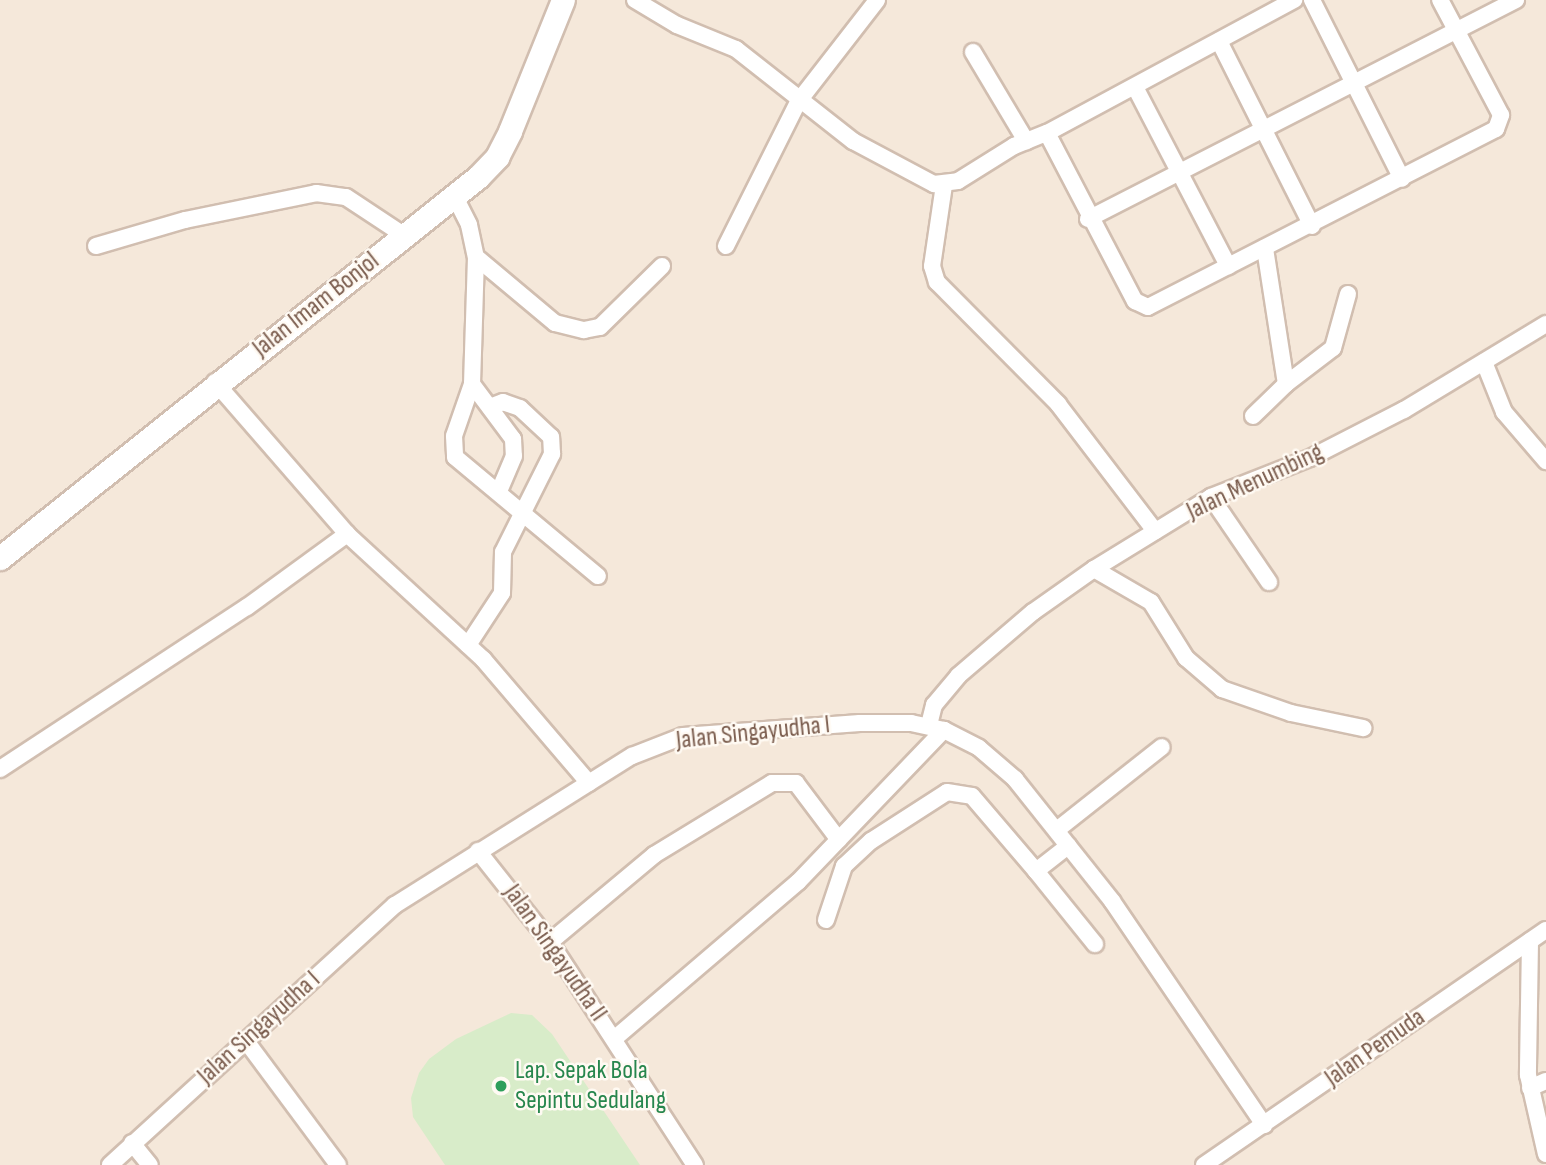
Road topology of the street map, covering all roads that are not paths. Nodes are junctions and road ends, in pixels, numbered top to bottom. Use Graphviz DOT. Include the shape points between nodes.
graph roads {
  1 [pos="564,0"];
  2 [pos="635,0"];
  3 [pos="877,0"];
  4 [pos="1294,0"];
  5 [pos="1311,0"];
  6 [pos="1440,0"];
  7 [pos="1516,0"];
  8 [pos="1458,31"];
  9 [pos="1219,41"];
  10 [pos="973,52"];
  11 [pos="1356,82"];
  12 [pos="1135,87"];
  13 [pos="798,102"];
  14 [pos="1262,130"];
  15 [pos="1047,134"];
  16 [pos="1026,141"];
  17 [pos="1181,174"];
  18 [pos="1402,178"];
  19 [pos="944,185"];
  20 [pos="455,197"];
  21 [pos="1088,219"];
  22 [pos="1312,226"];
  23 [pos="405,236"];
  24 [pos="96,246"];
  25 [pos="726,246"];
  26 [pos="1265,248"];
  27 [pos="476,257"];
  28 [pos="662,266"];
  29 [pos="1228,266"];
  30 [pos="1348,294"];
  31 [pos="1546,324"];
  32 [pos="1484,362"];
  33 [pos="215,383"];
  34 [pos="472,384"];
  35 [pos="1286,384"];
  36 [pos="490,407"];
  37 [pos="1253,416"];
  38 [pos="1546,461"];
  39 [pos="499,491"];
  40 [pos="1212,497"];
  41 [pos="523,509"];
  42 [pos="1155,531"];
  43 [pos="347,534"];
  44 [pos="0,558"];
  45 [pos="1094,569"];
  46 [pos="598,576"];
  47 [pos="1269,582"];
  48 [pos="468,645"];
  49 [pos="936,727"];
  50 [pos="1363,728"];
  51 [pos="1162,747"];
  52 [pos="0,768"];
  53 [pos="589,783"];
  54 [pos="1058,829"];
  55 [pos="839,839"];
  56 [pos="1068,846"];
  57 [pos="478,851"];
  58 [pos="1036,871"];
  59 [pos="826,920"];
  60 [pos="1546,930"];
  61 [pos="1530,941"];
  62 [pos="550,942"];
  63 [pos="1095,944"];
  64 [pos="614,1039"];
  65 [pos="246,1041"];
  66 [pos="1546,1081"];
  67 [pos="1530,1088"];
  68 [pos="1264,1125"];
  69 [pos="132,1143"];
  70 [pos="1546,1154"];
  71 [pos="110,1165"];
  72 [pos="150,1165"];
  73 [pos="338,1165"];
  74 [pos="695,1165"];
  75 [pos="1204,1165"];
  1 -- 20 [label="main road, Jalan Imam Bonjol" via="497,157"];
  2 -- 13 [label="street" via="677,25 736,50"];
  3 -- 13 [label="street"];
  4 -- 9 [label="street"];
  5 -- 11 [label="street"];
  6 -- 8 [label="street"];
  7 -- 8 [label="street"];
  8 -- 11 [label="street"];
  8 -- 18 [label="street" via="1502,119 1496,129"];
  9 -- 12 [label="street"];
  9 -- 14 [label="street"];
  10 -- 16 [label="street"];
  11 -- 14 [label="street"];
  11 -- 18 [label="street"];
  12 -- 15 [label="street"];
  12 -- 17 [label="street"];
  13 -- 19 [label="street" via="875,154"];
  13 -- 25 [label="street"];
  14 -- 17 [label="street"];
  14 -- 22 [label="street"];
  15 -- 16 [label="street"];
  15 -- 21 [label="street"];
  16 -- 19 [label="street"];
  17 -- 21 [label="street"];
  17 -- 29 [label="street"];
  18 -- 22 [label="street"];
  19 -- 42 [label="street" via="932,265 937,282 1058,404"];
  20 -- 23 [label="main road, Jalan Imam Bonjol"];
  20 -- 27 [label="street" via="469,225"];
  21 -- 29 [label="street" via="1140,305 1156,306"];
  22 -- 26 [label="street"];
  23 -- 24 [label="street" via="346,197 316,193 185,220"];
  23 -- 33 [label="main road, Jalan Imam Bonjol"];
  26 -- 29 [label="street"];
  26 -- 35 [label="street"];
  27 -- 28 [label="street" via="555,323 584,330 600,327"];
  27 -- 34 [label="street"];
  30 -- 35 [label="street" via="1333,348"];
  31 -- 32 [label="street, Jalan Menumbing"];
  32 -- 38 [label="street" via="1504,412"];
  32 -- 40 [label="street, Jalan Menumbing" via="1310,458"];
  33 -- 43 [label="street"];
  33 -- 44 [label="main road, Jalan Imam Bonjol"];
  34 -- 36 [label="street"];
  34 -- 39 [label="street" via="452,447 459,461"];
  35 -- 37 [label="street"];
  36 -- 39 [label="street" via="513,439 514,456"];
  36 -- 41 [label="street" via="513,403 551,437 552,454"];
  39 -- 41 [label="street"];
  40 -- 42 [label="street, Jalan Menumbing"];
  40 -- 47 [label="street"];
  41 -- 46 [label="street"];
  41 -- 48 [label="street" via="503,552 502,593"];
  42 -- 45 [label="street, Jalan Menumbing"];
  43 -- 48 [label="street"];
  43 -- 52 [label="street" via="247,607"];
  45 -- 49 [label="street, Jalan Menumbing" via="1033,612 958,676 934,705"];
  45 -- 50 [label="street" via="1151,603 1186,658 1222,689 1291,713"];
  48 -- 53 [label="street"];
  49 -- 53 [label="street, Jalan Singayudha I" via="799,726 683,736 632,756"];
  49 -- 54 [label="street, Jalan Singayudha I" via="971,743 1015,779"];
  49 -- 55 [label="street, Jalan Menumbing"];
  51 -- 54 [label="street"];
  53 -- 57 [label="street, Jalan Singayudha I"];
  54 -- 56 [label="street, Jalan Singayudha I"];
  55 -- 62 [label="street" via="796,783 772,783 654,855"];
  55 -- 64 [label="street, Jalan Menumbing" via="736,937"];
  56 -- 58 [label="street"];
  56 -- 68 [label="street, Jalan Singayudha I" via="1112,901"];
  57 -- 62 [label="street, Jalan Singayudha II"];
  57 -- 65 [label="street, Jalan Singayudha I" via="395,905"];
  58 -- 59 [label="street" via="972,796 947,792 871,841 844,866"];
  58 -- 63 [label="street"];
  60 -- 61 [label="street, Jalan Pemuda"];
  61 -- 67 [label="street" via="1526,1018"];
  61 -- 68 [label="street, Jalan Pemuda"];
  62 -- 64 [label="street, Jalan Singayudha II"];
  64 -- 74 [label="street, Jalan Singayudha II"];
  65 -- 69 [label="street, Jalan Singayudha I"];
  65 -- 73 [label="street"];
  66 -- 67 [label="street"];
  67 -- 70 [label="street"];
  68 -- 75 [label="street, Jalan Pemuda"];
  69 -- 71 [label="street, Jalan Singayudha I"];
  69 -- 72 [label="street"];
}
